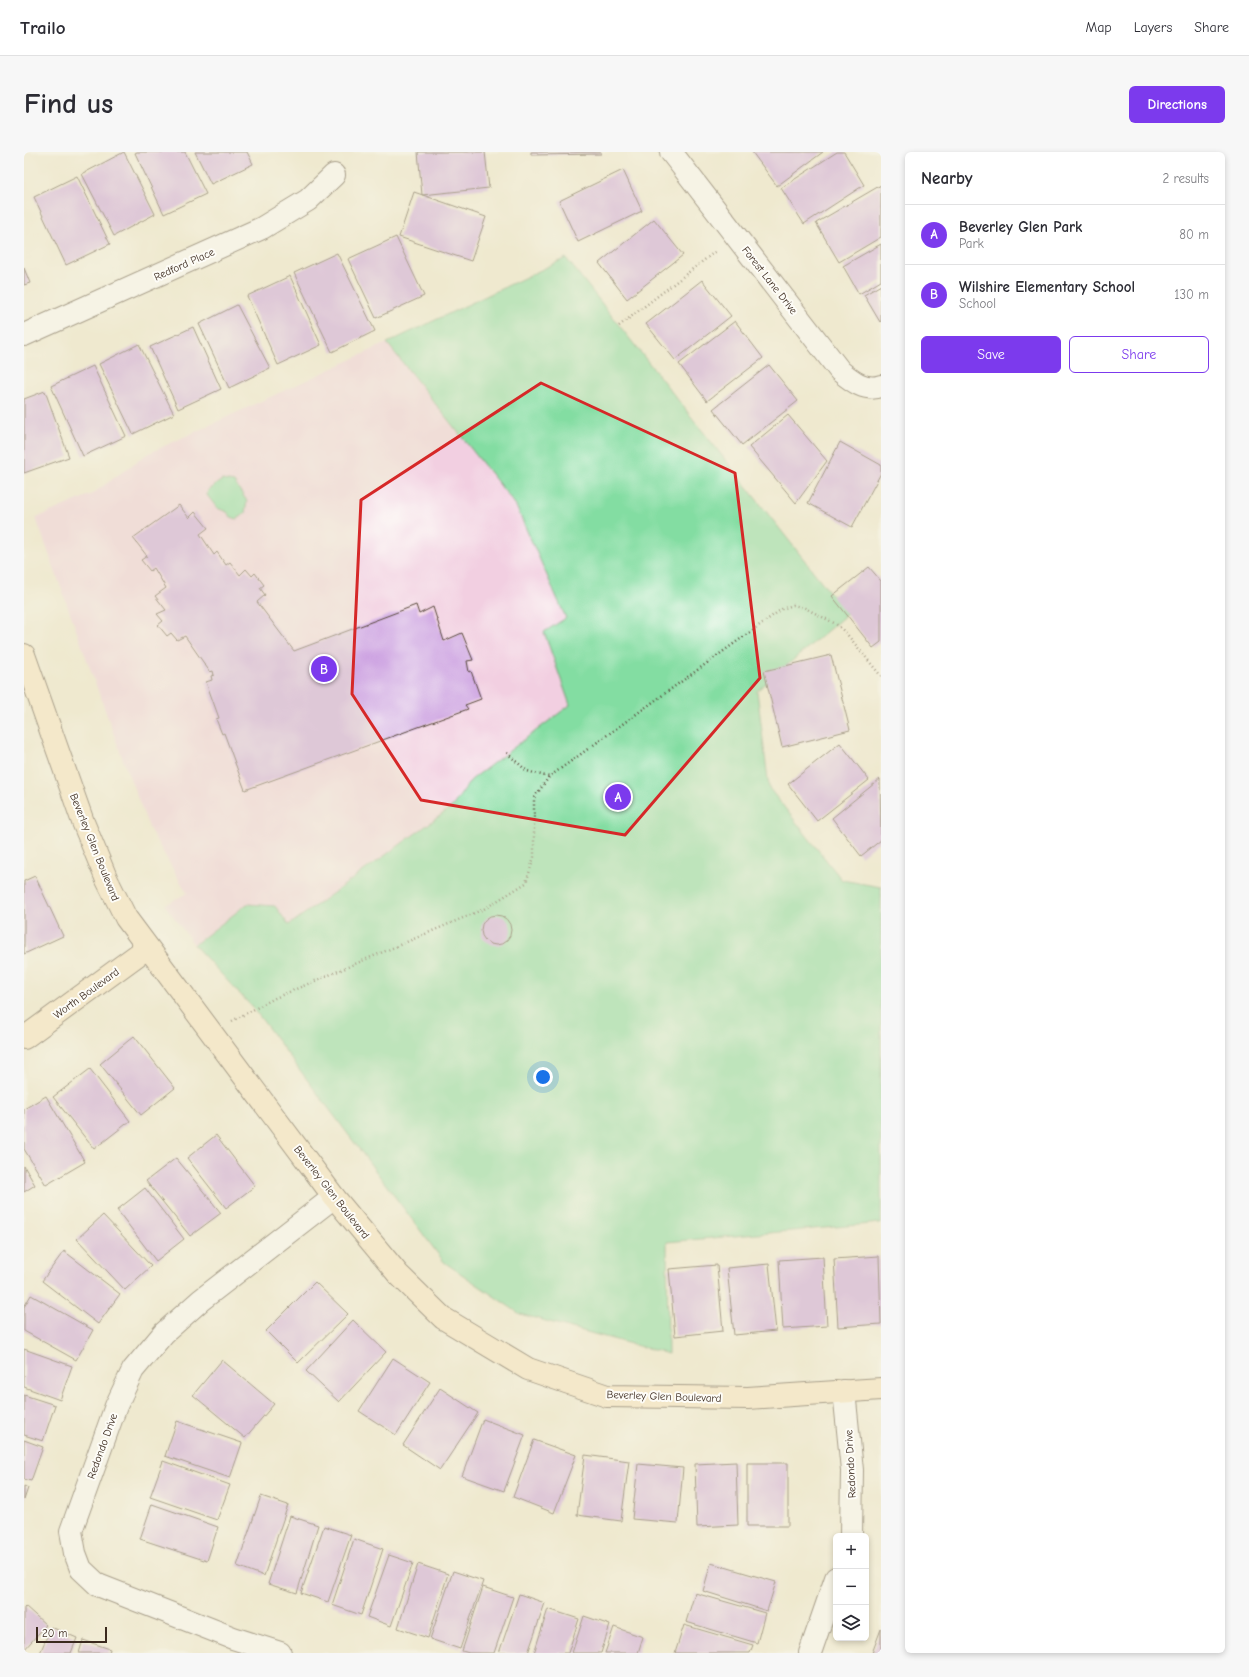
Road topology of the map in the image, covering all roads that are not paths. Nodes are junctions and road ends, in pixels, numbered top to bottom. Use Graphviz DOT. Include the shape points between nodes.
graph roads {
  1 [pos="671,152"];
  2 [pos="334,175"];
  3 [pos="24,335"];
  4 [pos="881,386"];
  5 [pos="24,655"];
  6 [pos="29,681"];
  7 [pos="147,948"];
  8 [pos="24,1038"];
  9 [pos="334,1197"];
  10 [pos="881,1389"];
  11 [pos="844,1391"];
  12 [pos="852,1533"];
  13 [pos="833,1587"];
  14 [pos="280,1653"];
  15 [pos="810,1653"];
  1 -- 4 [label="street, Forest Lane Drive" via="840,371 856,384 876,388"];
  2 -- 3 [label="street, Redford Place" via="308,200 262,228"];
  5 -- 6 [label="street, Beverley Glen Boulevard"];
  6 -- 7 [label="street, Beverley Glen Boulevard" via="107,880 126,918"];
  7 -- 8 [label="street, Worth Boulevard"];
  7 -- 9 [label="street, Beverley Glen Boulevard"];
  9 -- 11 [label="street, Beverley Glen Boulevard" via="398,1274 443,1318 528,1369 607,1396 748,1398"];
  9 -- 14 [label="street, Redondo Drive" via="201,1300 164,1333 133,1370 116,1406 71,1531 81,1569 98,1586 233,1638"];
  10 -- 11 [label="street, Beverley Glen Boulevard"];
  11 -- 12 [label="street, Redondo Drive" via="852,1470"];
  13 -- 15 [label="street"];
}
